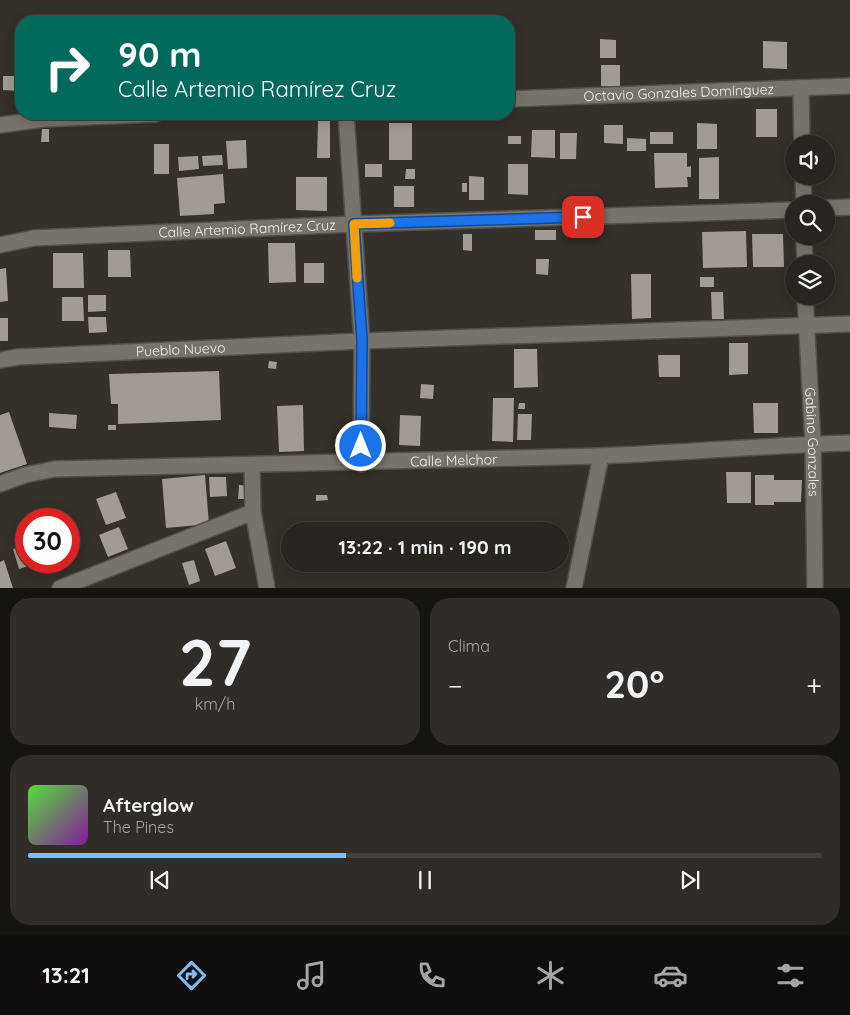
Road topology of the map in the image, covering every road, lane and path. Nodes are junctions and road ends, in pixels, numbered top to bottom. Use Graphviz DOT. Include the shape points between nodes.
graph roads {
  1 [pos="850,86"];
  2 [pos="801,88"];
  3 [pos="515,98"];
  4 [pos="37,120"];
  5 [pos="346,120"];
  6 [pos="0,125"];
  7 [pos="802,135"];
  8 [pos="850,207"];
  9 [pos="835,208"];
  10 [pos="785,210"];
  11 [pos="354,224"];
  12 [pos="0,245"];
  13 [pos="805,305"];
  14 [pos="850,324"];
  15 [pos="806,326"];
  16 [pos="362,340"];
  17 [pos="0,360"];
  18 [pos="850,443"];
  19 [pos="813,444"];
  20 [pos="601,456"];
  21 [pos="361,464"];
  22 [pos="252,465"];
  23 [pos="0,484"];
  24 [pos="253,512"];
  25 [pos="60,588"];
  26 [pos="267,588"];
  27 [pos="574,588"];
  28 [pos="815,588"];
  1 -- 2 [label="street, Octavio Gonzales Domínguez"];
  2 -- 3 [label="street, Octavio Gonzales Domínguez"];
  2 -- 7 [label="street"];
  4 -- 6 [label="street"];
  5 -- 11 [label="street"];
  8 -- 9 [label="street"];
  10 -- 11 [label="street, Calle Artemio Ramírez Cruz"];
  11 -- 12 [label="street, Calle Artemio Ramírez Cruz" via="34,238"];
  11 -- 16 [label="street"];
  13 -- 15 [label="street, Gabino Gonzales"];
  14 -- 15 [label="street"];
  15 -- 16 [label="street, Pueblo Nuevo"];
  15 -- 19 [label="street, Gabino Gonzales"];
  16 -- 17 [label="street, Pueblo Nuevo"];
  16 -- 21 [label="street"];
  18 -- 19 [label="street, Calle Melchor"];
  19 -- 20 [label="street, Calle Melchor"];
  19 -- 28 [label="street, Gabino Gonzales"];
  20 -- 21 [label="street, Calle Melchor"];
  20 -- 27 [label="street"];
  21 -- 22 [label="street, Calle Melchor"];
  22 -- 23 [label="street, Calle Melchor" via="55,469"];
  22 -- 24 [label="street"];
  24 -- 25 [label="street"];
  24 -- 26 [label="street"];
}
